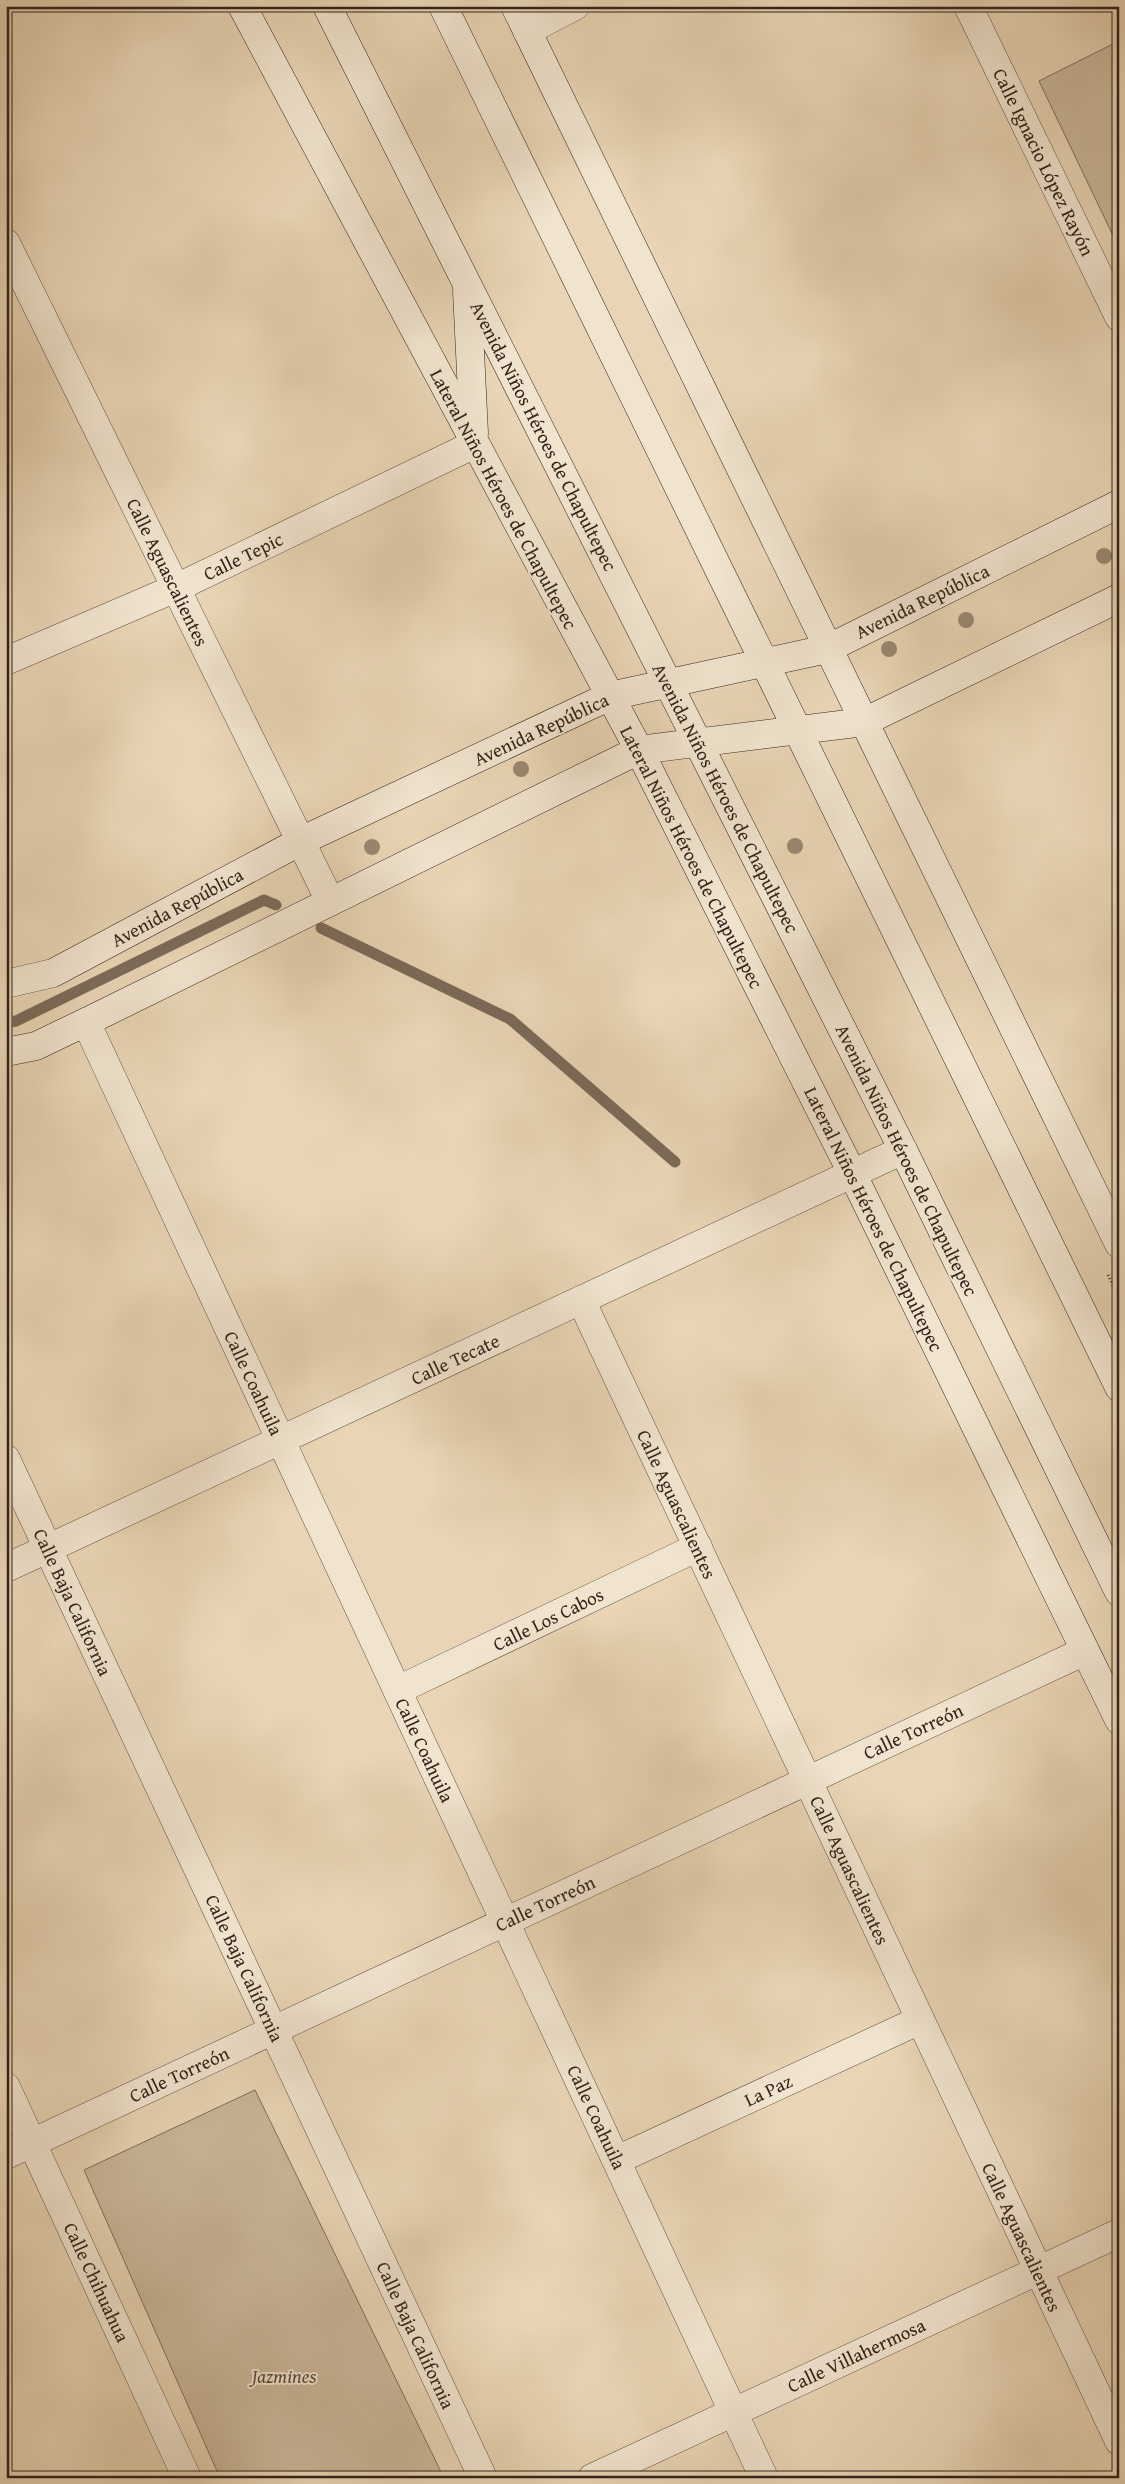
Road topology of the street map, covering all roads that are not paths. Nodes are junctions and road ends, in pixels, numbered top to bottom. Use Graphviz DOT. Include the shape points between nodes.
graph roads {
  1 [pos="242,6"];
  2 [pos="327,6"];
  3 [pos="443,6"];
  4 [pos="515,6"];
  5 [pos="575,6"];
  6 [pos="968,6"];
  7 [pos="528,31"];
  8 [pos="6,243"];
  9 [pos="467,282"];
  10 [pos="1119,317"];
  11 [pos="475,444"];
  12 [pos="1119,504"];
  13 [pos="176,588"];
  14 [pos="1119,598"];
  15 [pos="827,649"];
  16 [pos="6,661"];
  17 [pos="766,663"];
  18 [pos="668,684"];
  19 [pos="610,696"];
  20 [pos="864,722"];
  21 [pos="799,730"];
  22 [pos="699,743"];
  23 [pos="639,750"];
  24 [pos="301,841"];
  25 [pos="330,901"];
  26 [pos="6,984"];
  27 [pos="86,1022"];
  28 [pos="6,1052"];
  29 [pos="903,1150"];
  30 [pos="852,1173"];
  31 [pos="1119,1244"];
  32 [pos="581,1300"];
  33 [pos="1119,1386"];
  34 [pos="281,1440"];
  35 [pos="6,1459"];
  36 [pos="698,1547"];
  37 [pos="48,1548"];
  38 [pos="6,1568"];
  39 [pos="1119,1592"];
  40 [pos="1085,1651"];
  41 [pos="398,1690"];
  42 [pos="1119,1720"];
  43 [pos="808,1780"];
  44 [pos="505,1921"];
  45 [pos="920,2020"];
  46 [pos="273,2030"];
  47 [pos="6,2087"];
  48 [pos="32,2143"];
  49 [pos="6,2155"];
  50 [pos="617,2160"];
  51 [pos="1119,2233"];
  52 [pos="1038,2270"];
  53 [pos="734,2412"];
  54 [pos="1119,2441"];
  55 [pos="187,2478"];
  56 [pos="483,2478"];
  57 [pos="592,2478"];
  58 [pos="764,2478"];
  1 -- 11 [label="street, Lateral Niños Héroes de Chapultepec"];
  2 -- 9 [label="street, Avenida Niños Héroes de Chapultepec"];
  3 -- 17 [label="street"];
  4 -- 7 [label="street"];
  5 -- 7 [label="street"];
  6 -- 10 [label="street, Calle Ignacio López Rayón"];
  7 -- 15 [label="street"];
  8 -- 13 [label="street, Calle Aguascalientes"];
  9 -- 11 [label="street"];
  9 -- 18 [label="street, Avenida Niños Héroes de Chapultepec"];
  11 -- 13 [label="street, Calle Tepic"];
  11 -- 19 [label="street, Lateral Niños Héroes de Chapultepec"];
  12 -- 15 [label="street, Avenida República"];
  13 -- 16 [label="street, Calle Tepic"];
  13 -- 24 [label="street, Calle Aguascalientes"];
  14 -- 20 [label="street"];
  15 -- 17 [label="street, Avenida República"];
  15 -- 20 [label="street"];
  17 -- 18 [label="street, Avenida República"];
  17 -- 21 [label="street"];
  18 -- 19 [label="street, Avenida República"];
  18 -- 22 [label="street, Avenida Niños Héroes de Chapultepec"];
  19 -- 23 [label="street, Lateral Niños Héroes de Chapultepec"];
  19 -- 24 [label="street, Avenida República"];
  20 -- 21 [label="street"];
  20 -- 31 [label="street"];
  21 -- 22 [label="street"];
  21 -- 33 [label="street"];
  22 -- 23 [label="street"];
  22 -- 29 [label="street, Avenida Niños Héroes de Chapultepec"];
  23 -- 25 [label="street"];
  23 -- 30 [label="street, Lateral Niños Héroes de Chapultepec"];
  24 -- 25 [label="street, Calle Aguascalientes"];
  24 -- 26 [label="street, Avenida República" via="53,973"];
  25 -- 27 [label="street"];
  27 -- 28 [label="street" via="36,1046"];
  27 -- 34 [label="street, Calle Coahuila"];
  29 -- 30 [label="street, Calle Tecate"];
  29 -- 39 [label="street, Avenida Niños Héroes de Chapultepec"];
  30 -- 32 [label="street, Calle Tecate"];
  30 -- 40 [label="street, Lateral Niños Héroes de Chapultepec"];
  32 -- 34 [label="street, Calle Tecate"];
  32 -- 36 [label="street, Calle Aguascalientes"];
  34 -- 37 [label="street, Calle Tecate"];
  34 -- 41 [label="street, Calle Coahuila"];
  35 -- 37 [label="street, Calle Baja California"];
  36 -- 41 [label="street, Calle Los Cabos"];
  36 -- 43 [label="street, Calle Aguascalientes"];
  37 -- 38 [label="street, Calle Tecate"];
  37 -- 46 [label="street, Calle Baja California"];
  40 -- 42 [label="street, Lateral Niños Héroes de Chapultepec"];
  40 -- 43 [label="street, Calle Torreón"];
  41 -- 44 [label="street, Calle Coahuila"];
  43 -- 44 [label="street, Calle Torreón"];
  43 -- 45 [label="street, Calle Aguascalientes"];
  44 -- 46 [label="street, Calle Torreón"];
  44 -- 50 [label="street, Calle Coahuila"];
  45 -- 50 [label="street, La Paz"];
  45 -- 52 [label="street, Calle Aguascalientes"];
  46 -- 48 [label="street, Calle Torreón"];
  46 -- 56 [label="street, Calle Baja California"];
  47 -- 48 [label="street, Calle Chihuahua"];
  48 -- 49 [label="street, Calle Torreón"];
  48 -- 55 [label="street, Calle Chihuahua"];
  50 -- 53 [label="street, Calle Coahuila"];
  51 -- 52 [label="street, Calle Villahermosa"];
  52 -- 53 [label="street, Calle Villahermosa"];
  52 -- 54 [label="street, Calle Aguascalientes"];
  53 -- 57 [label="street, Calle Villahermosa"];
  53 -- 58 [label="street, Calle Coahuila"];
}
